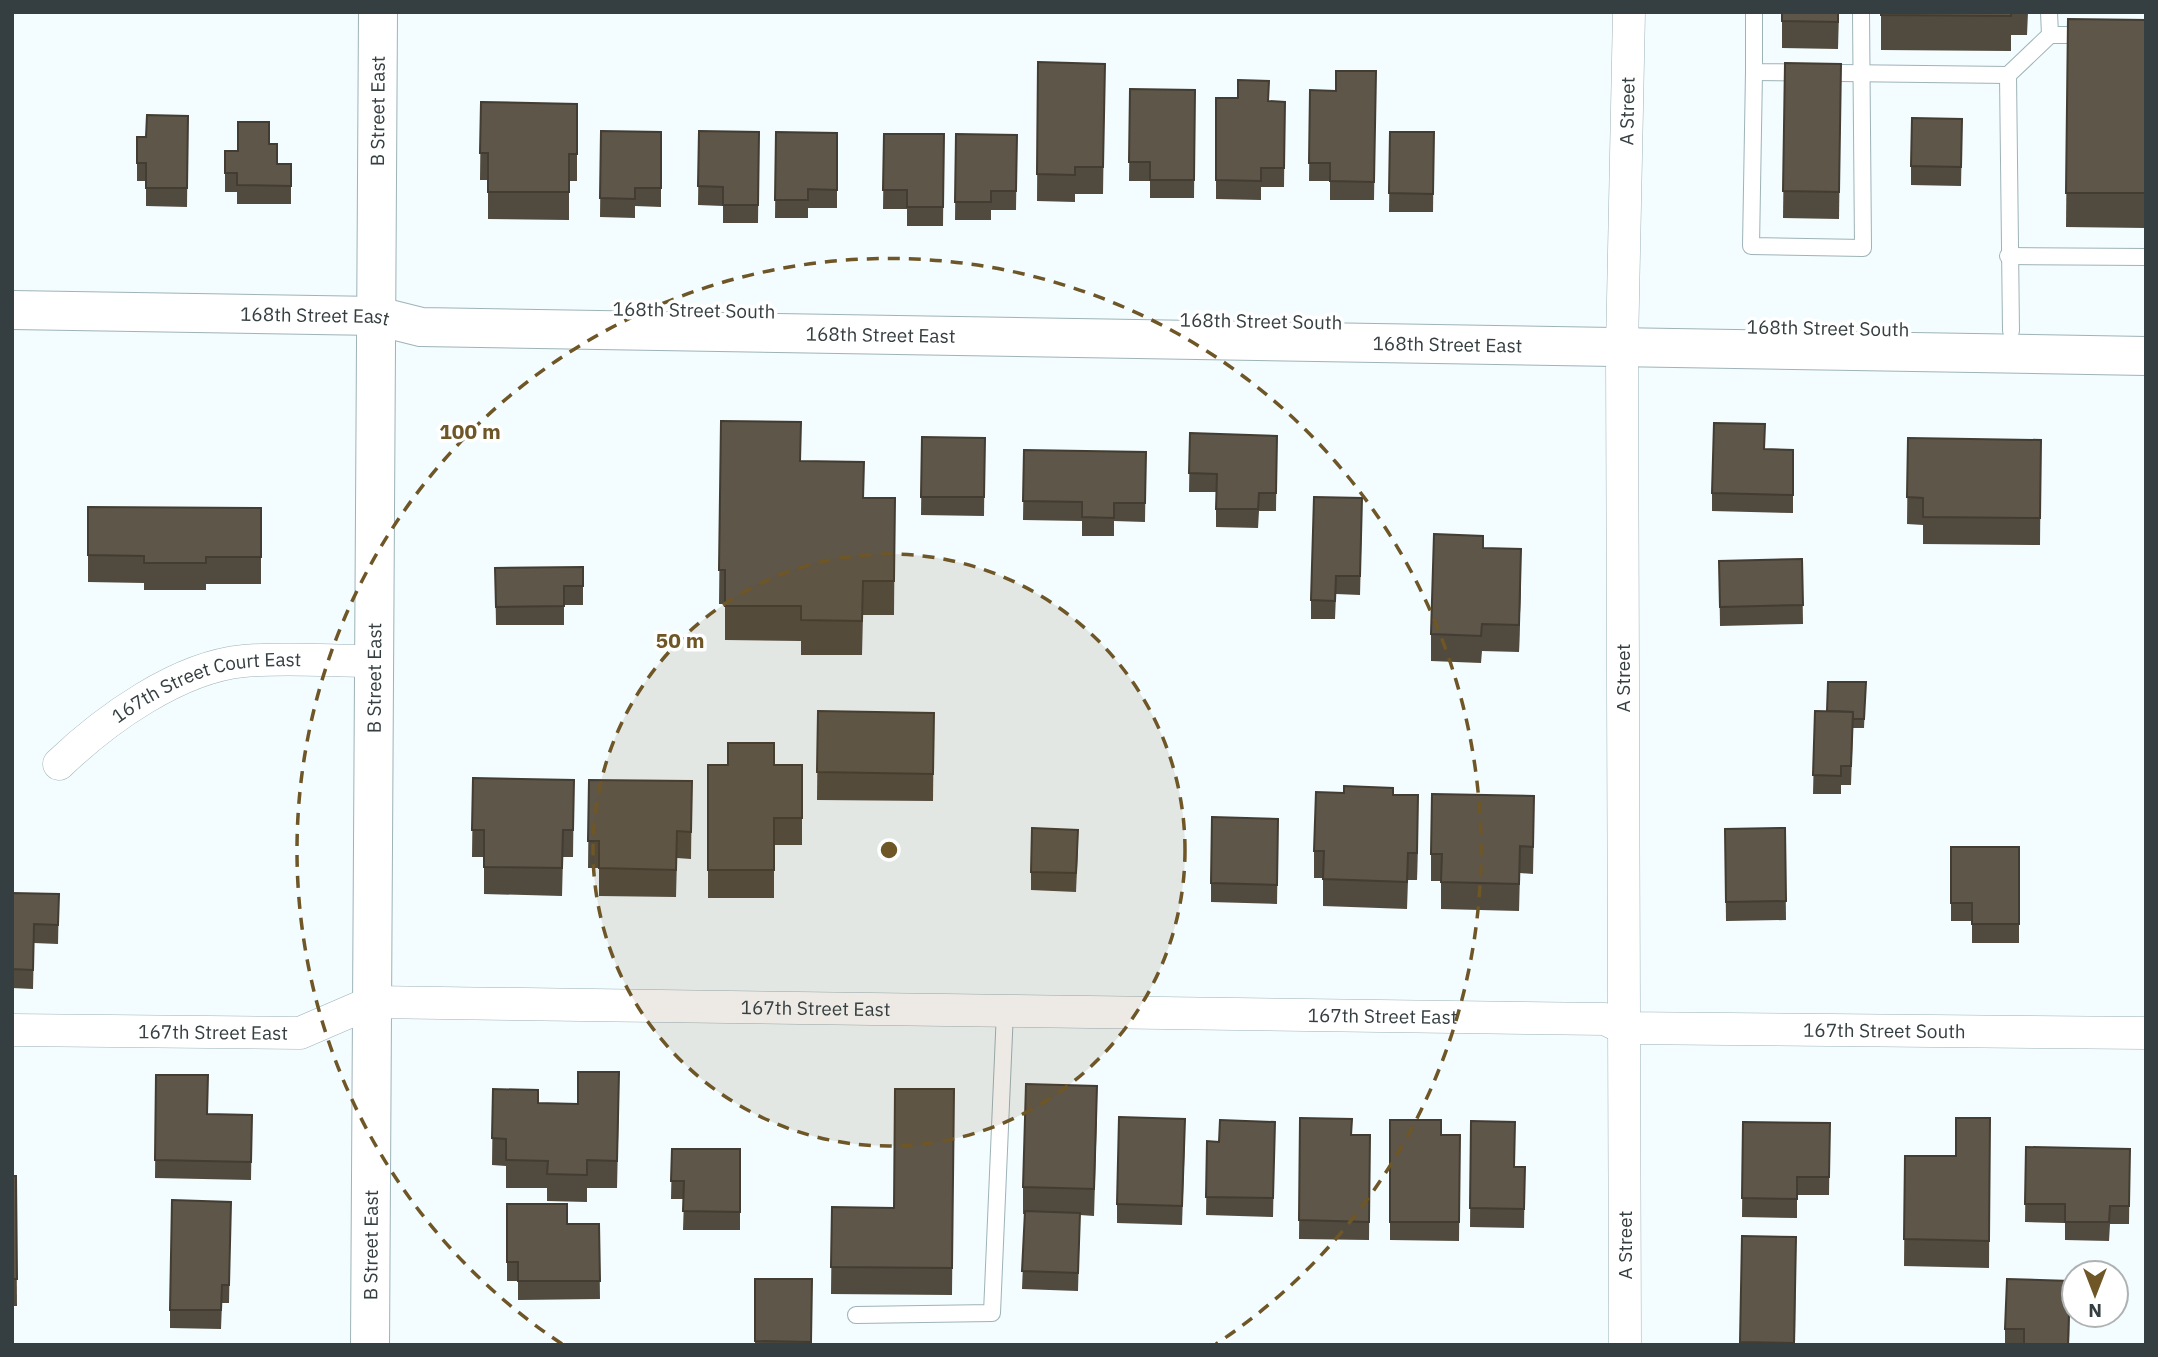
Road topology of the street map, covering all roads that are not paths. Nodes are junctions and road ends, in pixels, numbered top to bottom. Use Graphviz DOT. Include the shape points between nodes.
graph roads {
  1 [pos="379,12"];
  2 [pos="1629,12"];
  3 [pos="1754,12"];
  4 [pos="1861,12"];
  5 [pos="2049,12"];
  6 [pos="2050,35"];
  7 [pos="2105,35"];
  8 [pos="1754,72"];
  9 [pos="1861,74"];
  10 [pos="2008,75"];
  11 [pos="2008,256"];
  12 [pos="2146,257"];
  13 [pos="12,310"];
  14 [pos="377,316"];
  15 [pos="2011,331"];
  16 [pos="2146,332"];
  17 [pos="1623,337"];
  18 [pos="2146,356"];
  19 [pos="373,662"];
  20 [pos="59,764"];
  21 [pos="372,1002"];
  22 [pos="1005,1011"];
  23 [pos="1623,1028"];
  24 [pos="12,1030"];
  25 [pos="2146,1033"];
  26 [pos="856,1315"];
  27 [pos="370,1345"];
  28 [pos="1625,1345"];
  1 -- 14 [label="street, B Street East"];
  2 -- 17 [label="street, A Street"];
  3 -- 8 [label="lane"];
  4 -- 9 [label="lane"];
  5 -- 6 [label="lane"];
  6 -- 7 [label="lane"];
  6 -- 10 [label="lane"];
  8 -- 9 [label="lane"];
  8 -- 9 [label="lane" via="1751,246 1863,248"];
  9 -- 10 [label="lane"];
  10 -- 11 [label="lane"];
  11 -- 12 [label="lane"];
  11 -- 15 [label="lane"];
  13 -- 14 [label="street, 168th Street East"];
  14 -- 17 [label="street, 168th Street East" via="421,327"];
  14 -- 19 [label="street, B Street East"];
  15 -- 16 [label="street, 168th Street South"];
  15 -- 17 [label="street, 168th Street South"];
  17 -- 18 [label="street, 168th Street South"];
  17 -- 23 [label="street, A Street"];
  19 -- 20 [label="street, 167th Street Court East" via="245,661 221,665 124,711 91,733"];
  19 -- 21 [label="street, B Street East"];
  21 -- 22 [label="street, 167th Street East"];
  21 -- 24 [label="street, 167th Street East" via="300,1033"];
  21 -- 27 [label="street, B Street East"];
  22 -- 23 [label="street, 167th Street East" via="1605,1018"];
  22 -- 26 [label="lane" via="992,1313"];
  23 -- 25 [label="street, 167th Street South"];
  23 -- 28 [label="street, A Street"];
}
